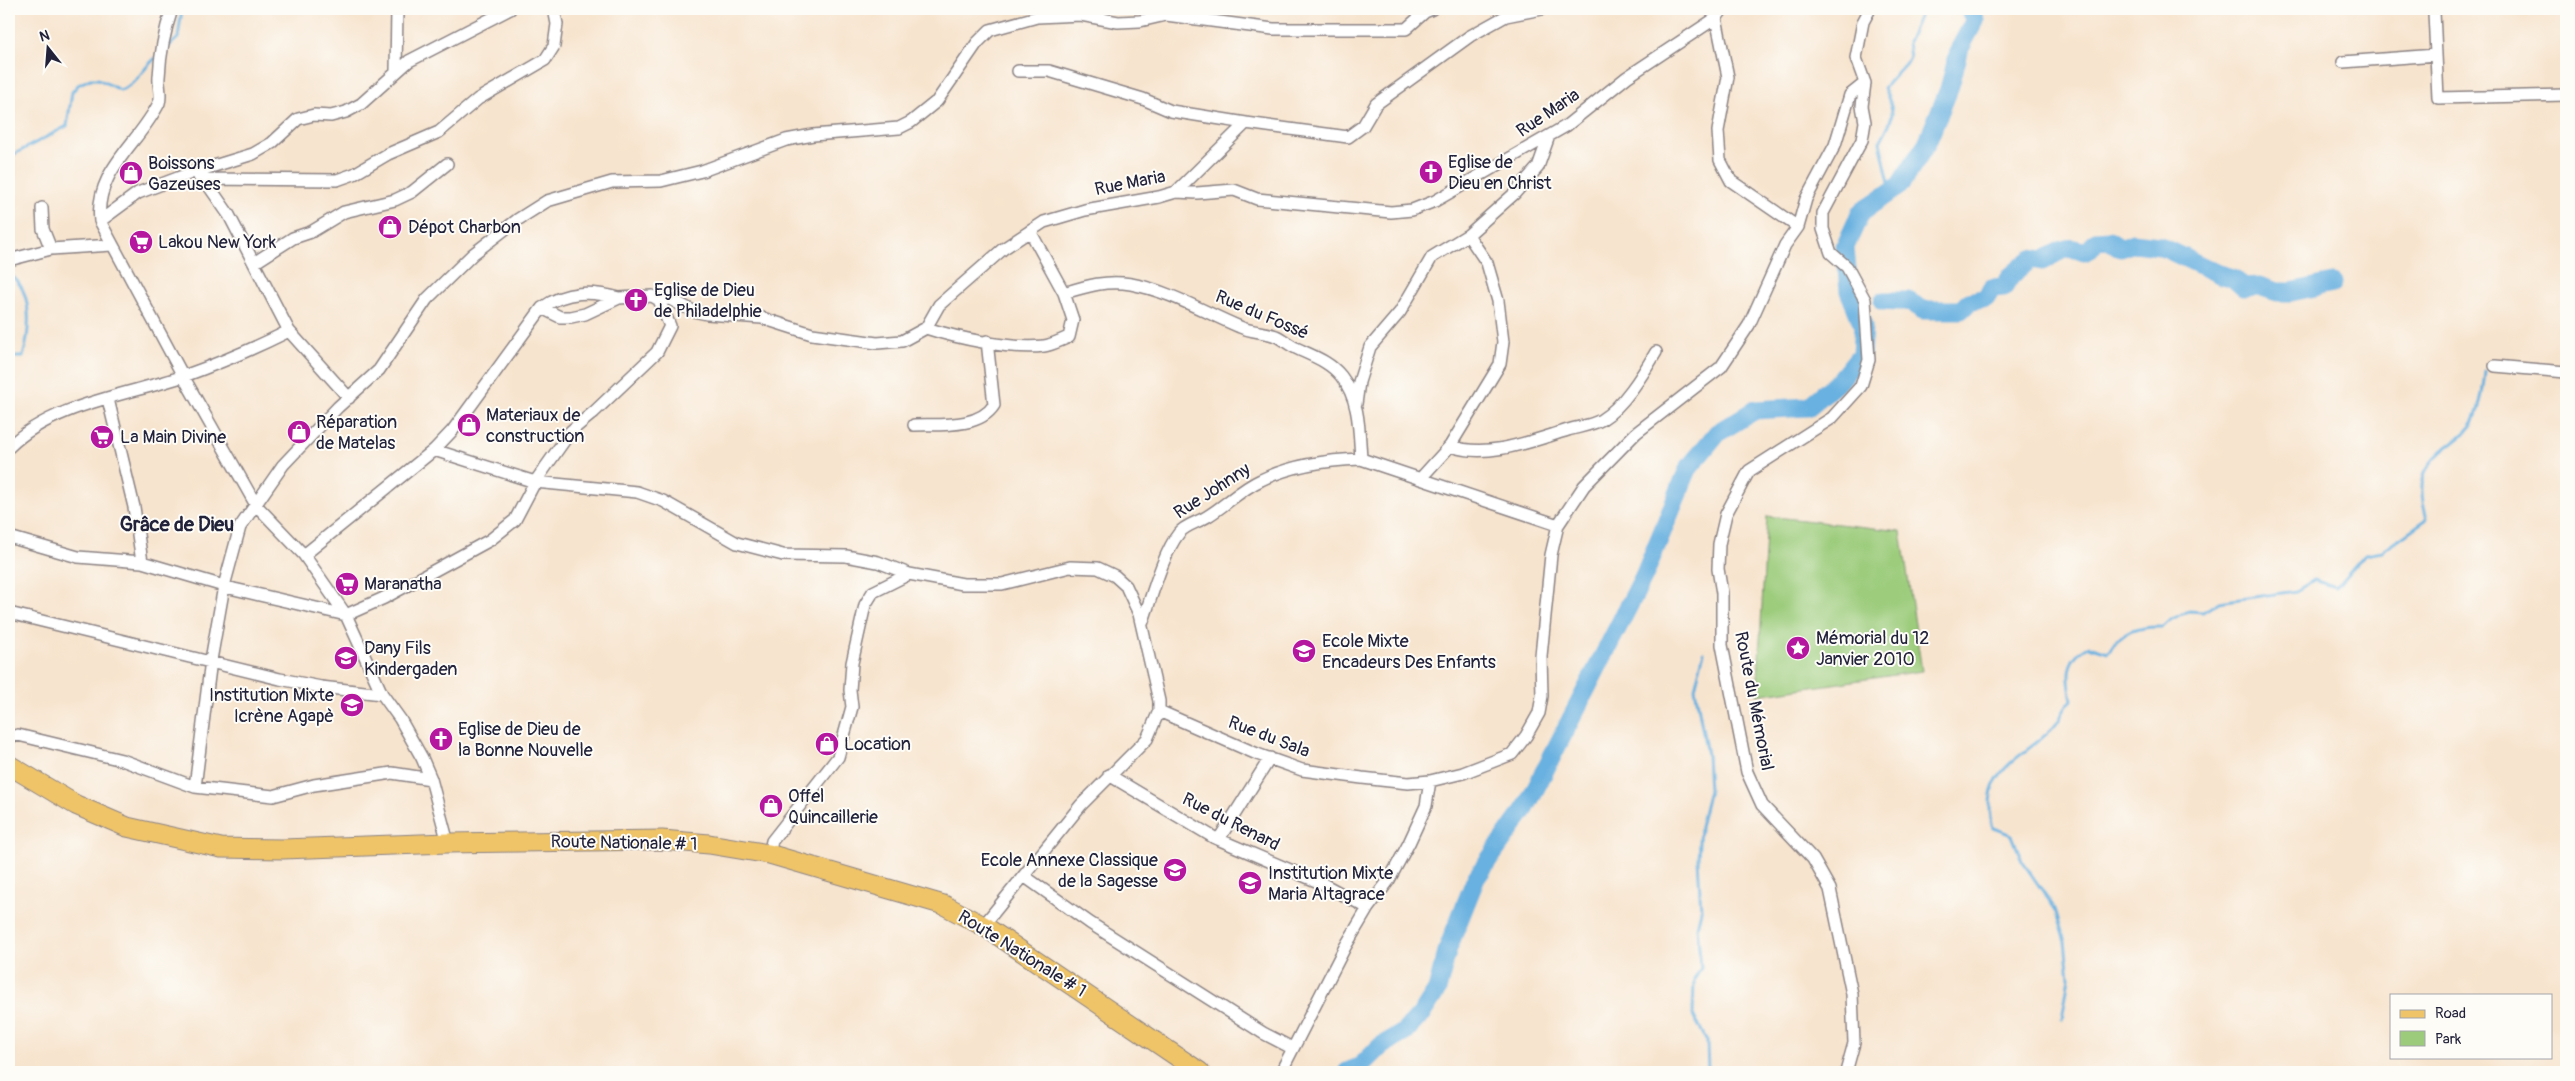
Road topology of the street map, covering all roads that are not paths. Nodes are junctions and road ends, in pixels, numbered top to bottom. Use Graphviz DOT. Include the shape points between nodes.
graph roads {
  1 [pos="172,9"];
  2 [pos="397,9"];
  3 [pos="510,9"];
  4 [pos="554,9"];
  5 [pos="1432,9"];
  6 [pos="1542,9"];
  7 [pos="1870,9"];
  8 [pos="1506,12"];
  9 [pos="2434,12"];
  10 [pos="1720,13"];
  11 [pos="2436,55"];
  12 [pos="2343,62"];
  13 [pos="396,71"];
  14 [pos="1018,71"];
  15 [pos="1865,83"];
  16 [pos="2566,95"];
  17 [pos="1246,123"];
  18 [pos="1550,136"];
  19 [pos="448,164"];
  20 [pos="191,173"];
  21 [pos="204,179"];
  22 [pos="1176,192"];
  23 [pos="42,208"];
  24 [pos="100,221"];
  25 [pos="1798,227"];
  26 [pos="1030,231"];
  27 [pos="1468,235"];
  28 [pos="112,245"];
  29 [pos="51,248"];
  30 [pos="9,260"];
  31 [pos="254,263"];
  32 [pos="1064,293"];
  33 [pos="619,298"];
  34 [pos="659,300"];
  35 [pos="542,308"];
  36 [pos="926,328"];
  37 [pos="289,331"];
  38 [pos="987,341"];
  39 [pos="1656,352"];
  40 [pos="2495,366"];
  41 [pos="2566,372"];
  42 [pos="183,376"];
  43 [pos="349,398"];
  44 [pos="108,399"];
  45 [pos="1355,406"];
  46 [pos="914,425"];
  47 [pos="1450,446"];
  48 [pos="9,447"];
  49 [pos="434,450"];
  50 [pos="1361,459"];
  51 [pos="1420,479"];
  52 [pos="535,482"];
  53 [pos="256,505"];
  54 [pos="1558,525"];
  55 [pos="9,537"];
  56 [pos="304,555"];
  57 [pos="142,562"];
  58 [pos="909,574"];
  59 [pos="224,586"];
  60 [pos="9,613"];
  61 [pos="346,614"];
  62 [pos="1142,624"];
  63 [pos="211,660"];
  64 [pos="382,694"];
  65 [pos="1159,711"];
  66 [pos="9,737"];
  67 [pos="1270,758"];
  68 [pos="9,765"];
  69 [pos="1109,775"];
  70 [pos="431,779"];
  71 [pos="1430,781"];
  72 [pos="195,788"];
  73 [pos="1219,839"];
  74 [pos="448,843"];
  75 [pos="769,854"];
  76 [pos="1024,876"];
  77 [pos="1368,908"];
  78 [pos="983,926"];
  79 [pos="1292,1048"];
  80 [pos="1200,1072"];
  81 [pos="1280,1072"];
  82 [pos="1846,1072"];
  1 -- 24 [label="street" via="160,62 160,102 110,170 98,206"];
  2 -- 13 [label="street"];
  3 -- 13 [label="street" via="417,56"];
  4 -- 21 [label="street" via="557,24 554,46 545,60 478,99 439,132 388,154 354,174 338,180"];
  5 -- 43 [label="street" via="1406,28 1272,29 1166,15 1118,22 1081,15 1037,17 990,30 977,43 937,101 912,122 899,128 786,140 702,171 660,181 612,182 547,201 473,254 427,299 379,370"];
  6 -- 8 [label="street"];
  7 -- 15 [label="street, Route du Mémorial" via="1863,22 1856,58"];
  8 -- 17 [label="street" via="1376,104 1364,126 1348,137"];
  9 -- 11 [label="street"];
  10 -- 18 [label="street, Rue Maria"];
  10 -- 25 [label="street" via="1728,77 1718,131 1720,160 1731,181"];
  11 -- 12 [label="street"];
  11 -- 16 [label="street" via="2438,98"];
  13 -- 20 [label="street" via="361,104 346,112 298,119 272,144 253,154"];
  14 -- 17 [label="street" via="1049,71 1143,99 1171,111"];
  15 -- 25 [label="street" via="1850,95 1834,145 1806,199"];
  15 -- 82 [label="street, Route du Mémorial" via="1862,140 1823,213 1823,229 1831,253 1847,267 1865,300 1870,360 1862,386 1832,418 1748,471 1726,514 1719,544 1718,569 1722,594 1722,645 1747,772 1762,805 1813,859 1830,889 1852,994 1854,1043"];
  17 -- 22 [label="street"];
  18 -- 22 [label="street, Rue Maria" via="1435,201 1400,212 1257,199 1234,190"];
  18 -- 27 [label="street" via="1538,167 1514,194"];
  19 -- 31 [label="street" via="412,192 396,200 344,212"];
  20 -- 21 [label="street"];
  20 -- 24 [label="street" via="138,193"];
  21 -- 31 [label="street" via="229,215"];
  22 -- 26 [label="street, Rue Maria" via="1085,210 1044,222"];
  23 -- 29 [label="street" via="43,229"];
  24 -- 28 [label="street"];
  25 -- 54 [label="street" via="1785,245 1749,325 1721,367 1636,433 1584,486"];
  26 -- 32 [label="street"];
  26 -- 36 [label="street, Rue Maria" via="957,288 939,305"];
  27 -- 45 [label="street" via="1432,257 1401,310 1370,347"];
  27 -- 47 [label="street" via="1488,263 1498,301 1503,342 1500,364"];
  28 -- 29 [label="street"];
  28 -- 42 [label="street"];
  29 -- 30 [label="street"];
  31 -- 37 [label="street"];
  32 -- 38 [label="street" via="1073,320 1069,336 1046,346 1031,347"];
  32 -- 45 [label="street, Rue du Fossé" via="1098,282 1130,284 1203,309 1241,328 1276,336 1323,361 1340,375"];
  33 -- 34 [label="street" via="652,296"];
  33 -- 35 [label="street" via="602,293 583,293 556,298"];
  33 -- 35 [label="street" via="571,317 560,317"];
  34 -- 36 [label="street" via="670,299 707,314 762,318 812,334 877,343 902,341"];
  34 -- 52 [label="street" via="670,326 657,352 571,430"];
  35 -- 49 [label="street" via="453,430"];
  36 -- 38 [label="street"];
  37 -- 42 [label="street" via="245,353"];
  37 -- 43 [label="street"];
  38 -- 46 [label="street" via="994,405 990,411 981,418 956,423"];
  39 -- 47 [label="street" via="1630,393 1601,420 1516,446 1462,450"];
  40 -- 41 [label="street"];
  42 -- 44 [label="street"];
  42 -- 53 [label="street"];
  43 -- 53 [label="street" via="283,465"];
  44 -- 48 [label="street" via="64,412"];
  44 -- 57 [label="street" via="134,507"];
  45 -- 50 [label="street, Rue du Fossé"];
  47 -- 51 [label="street"];
  49 -- 52 [label="street"];
  49 -- 56 [label="street"];
  50 -- 51 [label="street"];
  50 -- 62 [label="street, Rue Johnny" via="1301,466 1261,480 1209,516 1180,531 1171,544"];
  51 -- 54 [label="street"];
  52 -- 58 [label="street" via="636,492 663,501 737,543 783,555 846,556 878,562"];
  52 -- 61 [label="street" via="515,520 490,540 384,598"];
  53 -- 56 [label="street"];
  53 -- 59 [label="street" via="236,534"];
  54 -- 71 [label="street, Rue du Sala" via="1551,555 1539,713 1512,754 1463,773"];
  55 -- 57 [label="street" via="78,557"];
  56 -- 61 [label="street"];
  57 -- 59 [label="street"];
  58 -- 62 [label="street" via="964,584 1002,584 1070,567 1098,568 1126,586"];
  58 -- 75 [label="street" via="873,592 865,605 852,663 852,707 838,757 772,841"];
  59 -- 61 [label="street"];
  59 -- 63 [label="street"];
  60 -- 63 [label="street"];
  61 -- 64 [label="street"];
  62 -- 65 [label="street" via="1160,701"];
  63 -- 64 [label="street" via="321,687"];
  63 -- 72 [label="street"];
  64 -- 70 [label="street" via="400,719"];
  65 -- 67 [label="street, Rue du Sala"];
  65 -- 69 [label="street" via="1147,739"];
  66 -- 72 [label="street" via="18,735 122,760"];
  67 -- 71 [label="street, Rue du Sala" via="1302,770 1408,783"];
  67 -- 73 [label="street"];
  68 -- 74 [label="main road, Route Nationale # 1" via="76,806 127,828 221,848"];
  69 -- 73 [label="street, Rue du Renard"];
  69 -- 76 [label="street"];
  70 -- 72 [label="street" via="392,773 273,796"];
  70 -- 74 [label="street"];
  71 -- 77 [label="street" via="1426,806 1409,843 1389,880"];
  73 -- 77 [label="street, Rue du Renard" via="1323,884"];
  74 -- 75 [label="main road, Route Nationale # 1" via="662,840"];
  75 -- 78 [label="main road, Route Nationale # 1" via="934,902"];
  76 -- 78 [label="street"];
  76 -- 79 [label="street" via="1113,938"];
  77 -- 79 [label="street"];
  78 -- 80 [label="main road, Route Nationale # 1"];
  79 -- 81 [label="street"];
}
